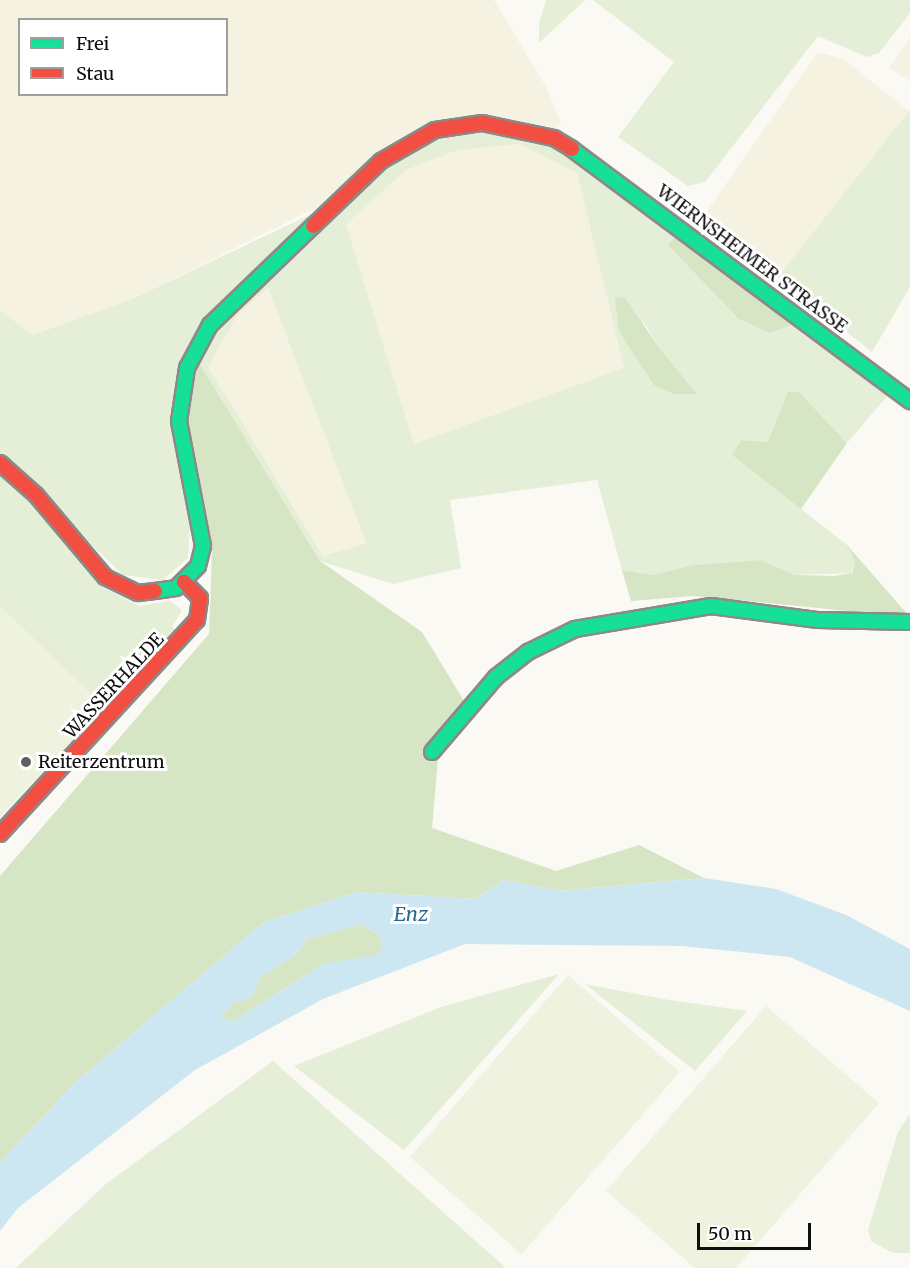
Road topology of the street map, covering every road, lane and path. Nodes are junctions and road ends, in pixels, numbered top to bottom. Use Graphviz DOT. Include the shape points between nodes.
graph roads {
  1 [pos="910,401"];
  2 [pos="0,463"];
  3 [pos="184,582"];
  4 [pos="910,622"];
  5 [pos="432,752"];
  6 [pos="0,834"];
  1 -- 3 [label="main road, WIERNSHEIMER STRASSE" via="572,147 534,132 482,123 456,125 415,139 381,161 230,300 197,346 180,398 182,453 203,532 201,558"];
  2 -- 3 [label="main road" via="113,583 148,594"];
  3 -- 6 [label="main road, WASSERHALDE" via="200,598 197,620"];
  4 -- 5 [label="main road" via="818,620 711,606 575,629 528,652 496,677"];
}
